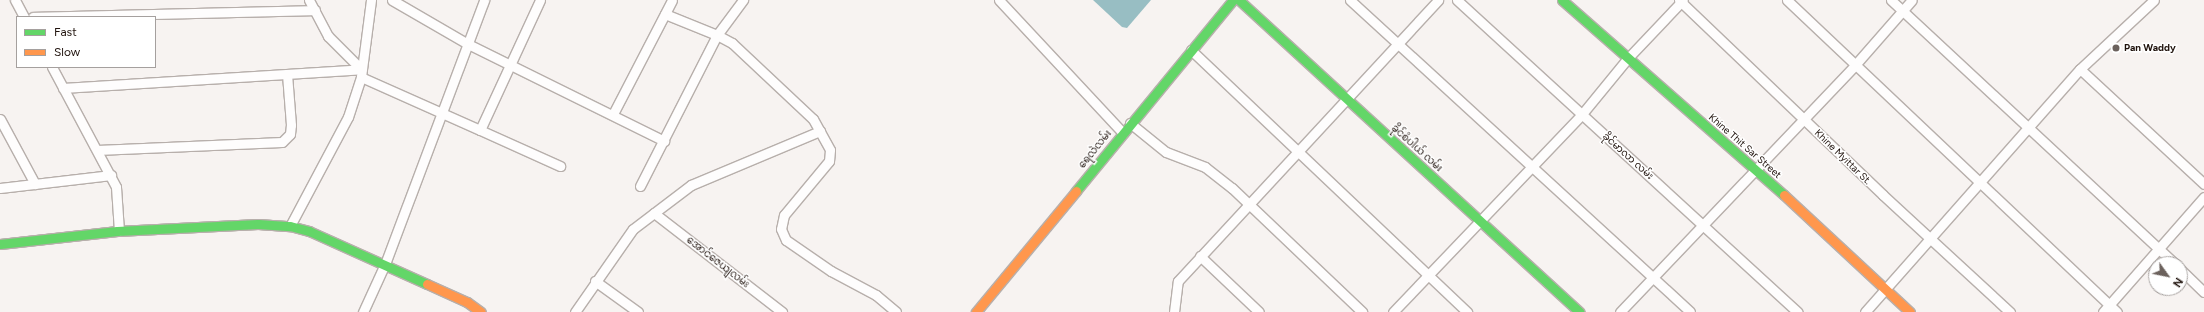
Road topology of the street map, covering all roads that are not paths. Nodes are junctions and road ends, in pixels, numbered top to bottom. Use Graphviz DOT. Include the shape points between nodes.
graph roads {
  1 [pos="15,0"];
  2 [pos="309,0"];
  3 [pos="372,0"];
  4 [pos="392,0"];
  5 [pos="484,0"];
  6 [pos="540,0"];
  7 [pos="672,0"];
  8 [pos="743,0"];
  9 [pos="999,0"];
  10 [pos="1233,0"];
  11 [pos="1239,0"];
  12 [pos="1350,0"];
  13 [pos="1438,0"];
  14 [pos="1457,0"];
  15 [pos="1562,0"];
  16 [pos="1787,0"];
  17 [pos="1891,0"];
  18 [pos="1912,0"];
  19 [pos="2154,0"];
  20 [pos="1681,1"];
  21 [pos="315,10"];
  22 [pos="1903,11"];
  23 [pos="665,14"];
  24 [pos="23,16"];
  25 [pos="73,16"];
  26 [pos="717,34"];
  27 [pos="468,44"];
  28 [pos="1397,44"];
  29 [pos="1191,50"];
  30 [pos="1628,59"];
  31 [pos="510,64"];
  32 [pos="1855,65"];
  33 [pos="53,68"];
  34 [pos="2080,69"];
  35 [pos="361,73"];
  36 [pos="287,74"];
  37 [pos="63,88"];
  38 [pos="1346,98"];
  39 [pos="442,114"];
  40 [pos="613,114"];
  41 [pos="1582,114"];
  42 [pos="0,119"];
  43 [pos="1803,119"];
  44 [pos="1130,123"];
  45 [pos="2028,129"];
  46 [pos="480,130"];
  47 [pos="820,130"];
  48 [pos="1122,133"];
  49 [pos="664,141"];
  50 [pos="97,150"];
  51 [pos="1297,151"];
  52 [pos="560,166"];
  53 [pos="1531,166"];
  54 [pos="1755,168"];
  55 [pos="111,175"];
  56 [pos="1979,183"];
  57 [pos="35,184"];
  58 [pos="2204,184"];
  59 [pos="640,186"];
  60 [pos="0,188"];
  61 [pos="2204,197"];
  62 [pos="1248,203"];
  63 [pos="654,213"];
  64 [pos="1479,220"];
  65 [pos="1703,225"];
  66 [pos="290,226"];
  67 [pos="119,231"];
  68 [pos="1930,239"];
  69 [pos="0,244"];
  70 [pos="2158,248"];
  71 [pos="1200,256"];
  72 [pos="2166,256"];
  73 [pos="385,264"];
  74 [pos="1428,276"];
  75 [pos="2188,277"];
  76 [pos="1653,278"];
  77 [pos="595,281"];
  78 [pos="1886,289"];
  79 [pos="2204,292"];
  80 [pos="2109,305"];
  81 [pos="363,312"];
  82 [pos="481,312"];
  83 [pos="575,312"];
  84 [pos="638,312"];
  85 [pos="782,312"];
  86 [pos="896,312"];
  87 [pos="976,312"];
  88 [pos="1174,312"];
  89 [pos="1259,312"];
  90 [pos="1362,312"];
  91 [pos="1393,312"];
  92 [pos="1467,312"];
  93 [pos="1580,312"];
  94 [pos="1620,312"];
  95 [pos="1690,312"];
  96 [pos="1798,312"];
  97 [pos="1865,312"];
  98 [pos="1910,312"];
  99 [pos="2010,312"];
  100 [pos="2103,312"];
  101 [pos="2117,312"];
  1 -- 24 [label="street"];
  2 -- 21 [label="street"];
  3 -- 35 [label="street"];
  4 -- 27 [label="street"];
  5 -- 27 [label="street"];
  6 -- 31 [label="street"];
  7 -- 23 [label="street"];
  8 -- 26 [label="street"];
  9 -- 48 [label="street"];
  10 -- 29 [label="street, ရေလဲလမ်း"];
  11 -- 38 [label="street, ခိုင်စံပါယ် လမ်း"];
  12 -- 28 [label="street"];
  13 -- 28 [label="street"];
  14 -- 41 [label="street, ခိုင်မာလာ လမ်း"];
  15 -- 30 [label="street, Khine Thit Sar Street"];
  16 -- 32 [label="street"];
  17 -- 22 [label="street"];
  18 -- 22 [label="street"];
  19 -- 34 [label="street"];
  20 -- 30 [label="street"];
  20 -- 43 [label="street, Khine Myittar St."];
  21 -- 25 [label="street"];
  21 -- 35 [label="street" via="328,36"];
  22 -- 32 [label="street"];
  22 -- 45 [label="street"];
  23 -- 26 [label="street"];
  23 -- 40 [label="street"];
  26 -- 47 [label="street" via="732,43 802,106"];
  26 -- 49 [label="street"];
  27 -- 31 [label="street"];
  27 -- 39 [label="street"];
  28 -- 38 [label="street"];
  28 -- 53 [label="street"];
  29 -- 44 [label="street, ရေလဲလမ်း"];
  29 -- 51 [label="street"];
  30 -- 41 [label="street"];
  30 -- 54 [label="street, Khine Thit Sar Street"];
  31 -- 40 [label="street"];
  31 -- 46 [label="street"];
  32 -- 43 [label="street"];
  32 -- 56 [label="street"];
  33 -- 37 [label="street"];
  34 -- 45 [label="street"];
  34 -- 58 [label="street"];
  35 -- 36 [label="street"];
  35 -- 39 [label="street"];
  35 -- 66 [label="street" via="348,117"];
  36 -- 37 [label="street"];
  36 -- 50 [label="street" via="291,125 290,134 282,142"];
  37 -- 50 [label="street"];
  38 -- 51 [label="street"];
  38 -- 64 [label="street, ခိုင်စံပါယ် လမ်း"];
  39 -- 46 [label="street"];
  39 -- 73 [label="street"];
  40 -- 49 [label="street"];
  41 -- 53 [label="street"];
  41 -- 65 [label="street, ခိုင်မာလာ လမ်း"];
  42 -- 57 [label="street"];
  43 -- 54 [label="street"];
  43 -- 68 [label="street, Khine Myittar St."];
  44 -- 48 [label="street, ရေလဲလမ်း"];
  44 -- 62 [label="street" via="1166,152 1205,167"];
  45 -- 56 [label="street"];
  45 -- 70 [label="street"];
  46 -- 52 [label="street"];
  47 -- 63 [label="street" via="690,185"];
  47 -- 86 [label="street" via="830,150 829,161 784,215 781,229 786,240 831,271 876,295"];
  48 -- 87 [label="street, ရေလဲလမ်း"];
  49 -- 59 [label="street"];
  50 -- 55 [label="street"];
  51 -- 62 [label="street"];
  51 -- 74 [label="street"];
  53 -- 64 [label="street"];
  53 -- 76 [label="street"];
  54 -- 65 [label="street"];
  54 -- 78 [label="street, Khine Thit Sar Street"];
  55 -- 57 [label="street"];
  55 -- 67 [label="street" via="116,187"];
  56 -- 68 [label="street"];
  56 -- 80 [label="street"];
  57 -- 60 [label="street"];
  61 -- 70 [label="street"];
  62 -- 71 [label="street"];
  62 -- 90 [label="street"];
  63 -- 77 [label="street" via="633,229"];
  63 -- 85 [label="street, အောင်ဇေယျလမ်း"];
  64 -- 74 [label="street"];
  64 -- 93 [label="street, ခိုင်စံပါယ် လမ်း"];
  65 -- 76 [label="street"];
  65 -- 96 [label="street, ခိုင်မာလာ လမ်း"];
  66 -- 67 [label="street" via="258,224"];
  66 -- 73 [label="street" via="309,231"];
  67 -- 69 [label="street"];
  68 -- 78 [label="street"];
  68 -- 99 [label="street, Khine Myittar St."];
  70 -- 72 [label="street"];
  70 -- 80 [label="street"];
  71 -- 88 [label="street" via="1175,285"];
  71 -- 89 [label="street"];
  73 -- 81 [label="street"];
  73 -- 82 [label="street" via="467,302"];
  74 -- 91 [label="street"];
  74 -- 92 [label="street"];
  75 -- 79 [label="street"];
  76 -- 94 [label="street"];
  76 -- 95 [label="street"];
  77 -- 83 [label="street"];
  77 -- 84 [label="street"];
  78 -- 97 [label="street"];
  78 -- 98 [label="street, Khine Thit Sar Street"];
  80 -- 100 [label="street"];
  80 -- 101 [label="street"];
}
